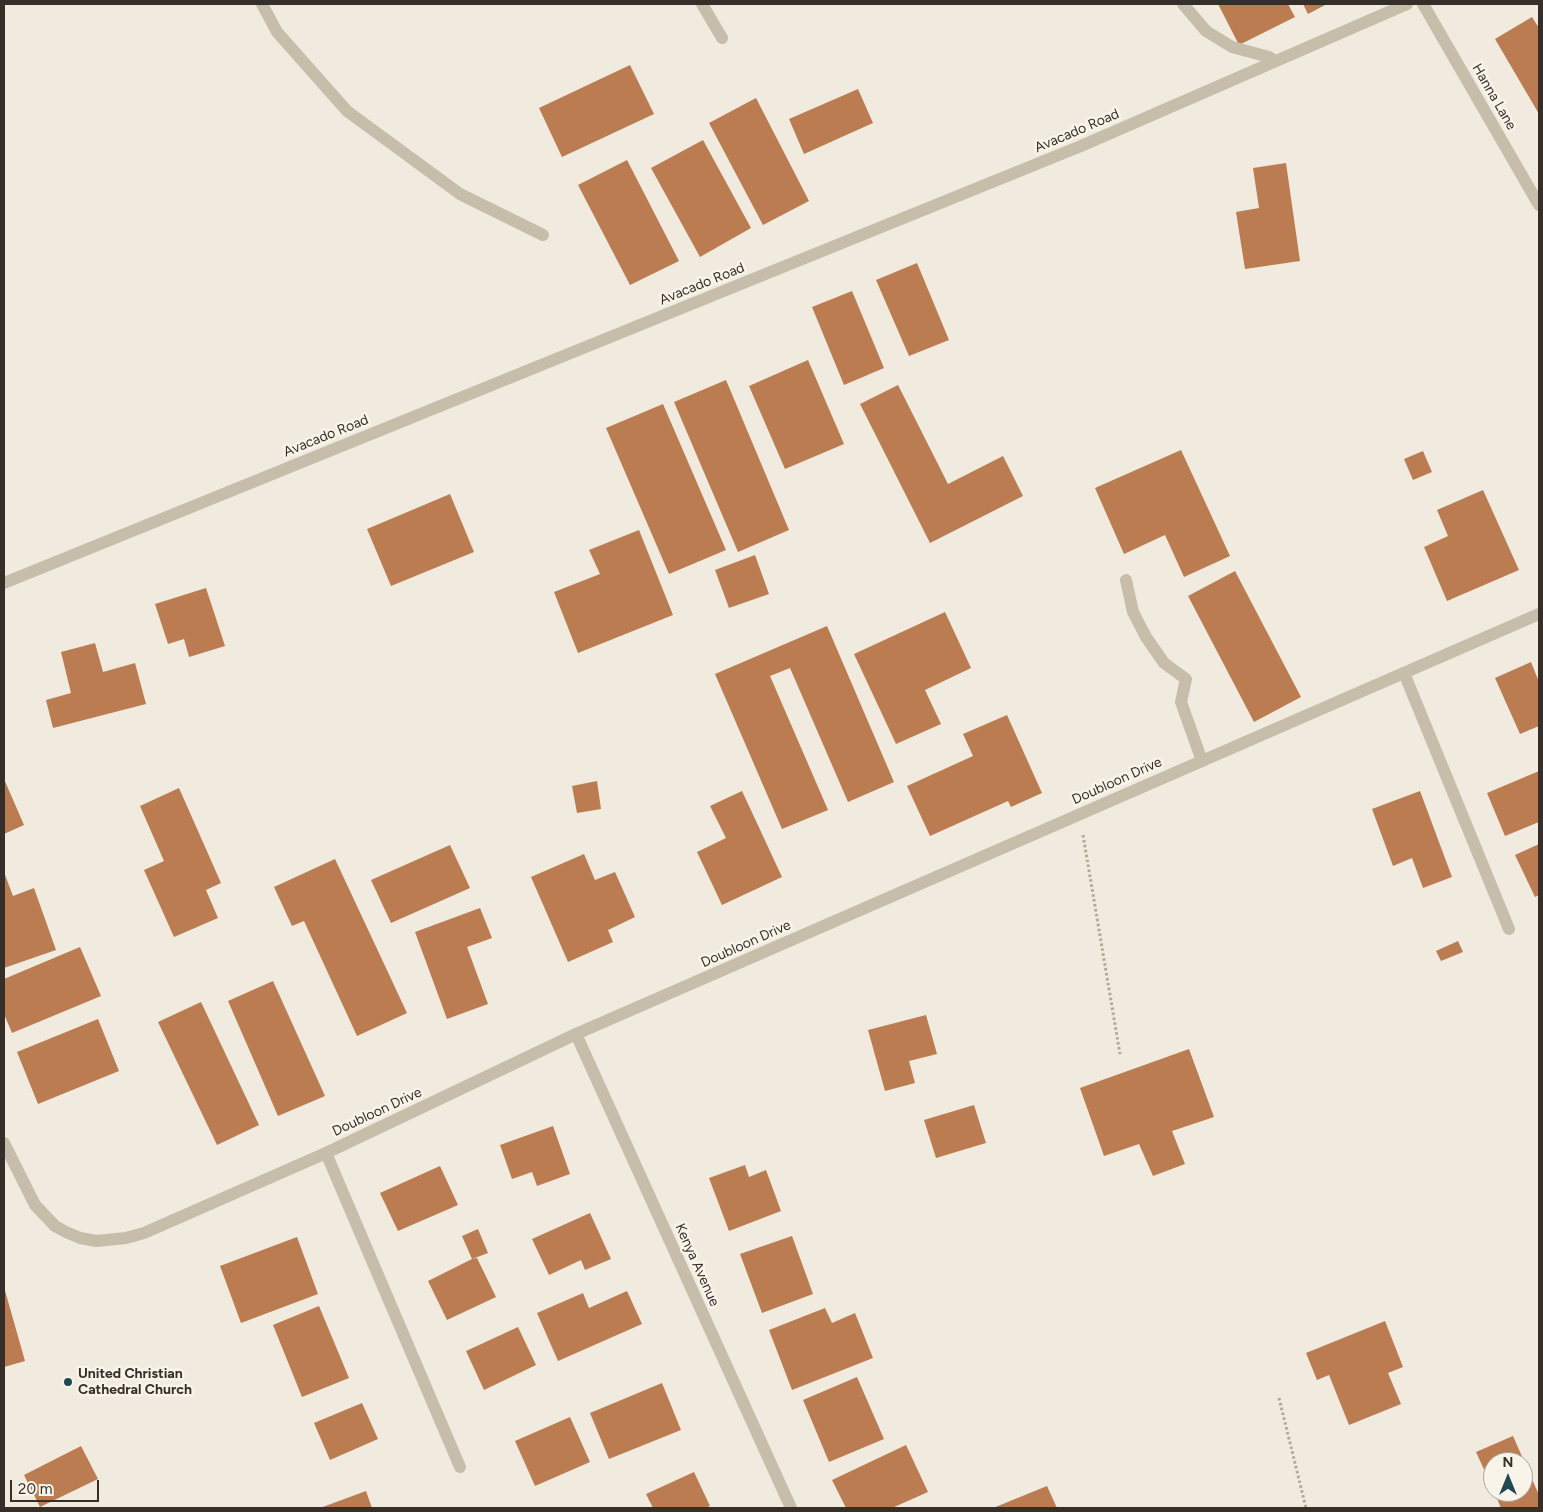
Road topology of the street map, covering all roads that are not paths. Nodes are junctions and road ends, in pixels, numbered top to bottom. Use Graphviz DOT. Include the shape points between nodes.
graph roads {
  1 [pos="262,4"];
  2 [pos="702,4"];
  3 [pos="1183,4"];
  4 [pos="1408,4"];
  5 [pos="1424,4"];
  6 [pos="722,38"];
  7 [pos="1275,61"];
  8 [pos="1539,205"];
  9 [pos="543,235"];
  10 [pos="1126,580"];
  11 [pos="4,583"];
  12 [pos="1539,614"];
  13 [pos="1404,673"];
  14 [pos="1202,761"];
  15 [pos="1509,929"];
  16 [pos="576,1034"];
  17 [pos="4,1143"];
  18 [pos="326,1153"];
  19 [pos="460,1467"];
  20 [pos="791,1508"];
  1 -- 9 [label="street" via="278,32 347,111 460,194"];
  2 -- 6 [label="street"];
  3 -- 7 [label="street" via="1206,31 1232,47"];
  4 -- 7 [label="street, Avacado Road"];
  5 -- 8 [label="street, Hanna Lane"];
  7 -- 11 [label="street, Avacado Road" via="1081,146"];
  10 -- 14 [label="street" via="1133,612 1146,637 1164,663 1186,679 1181,702"];
  12 -- 13 [label="street, Doubloon Drive"];
  13 -- 14 [label="street, Doubloon Drive"];
  13 -- 15 [label="street"];
  14 -- 16 [label="street, Doubloon Drive"];
  16 -- 18 [label="street, Doubloon Drive"];
  16 -- 20 [label="street, Kenya Avenue"];
  17 -- 18 [label="street, Doubloon Drive" via="28,1193 44,1216 66,1232 96,1241 144,1233"];
  18 -- 19 [label="street"];
}
